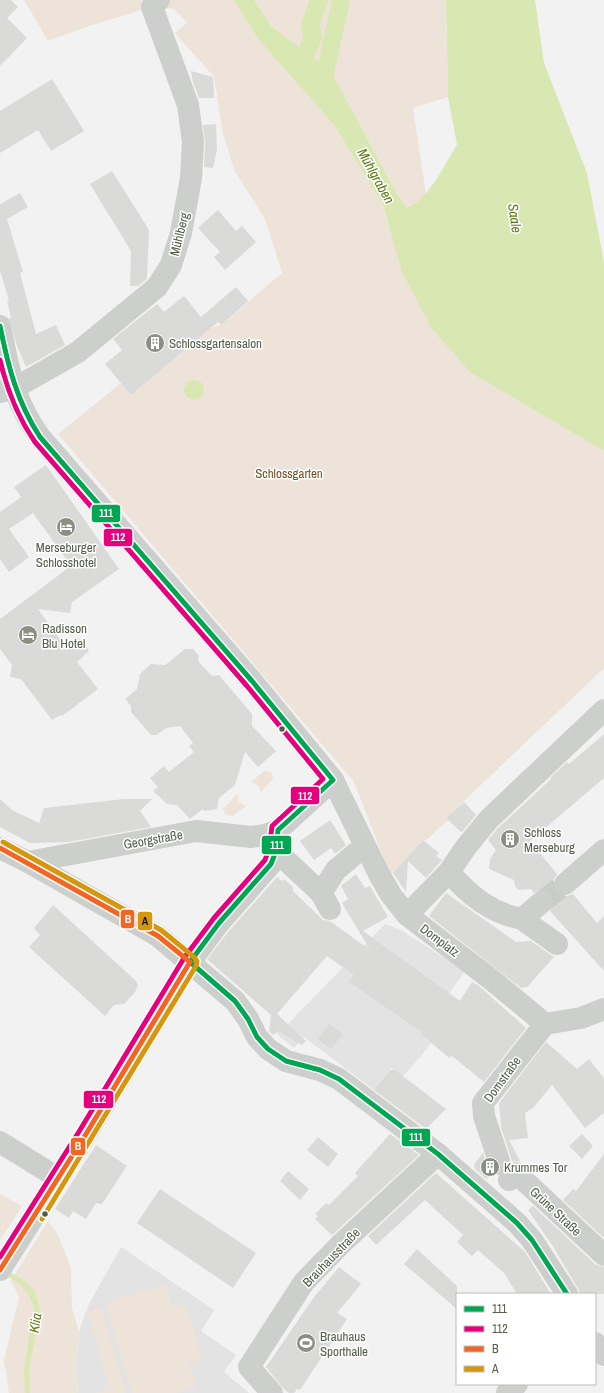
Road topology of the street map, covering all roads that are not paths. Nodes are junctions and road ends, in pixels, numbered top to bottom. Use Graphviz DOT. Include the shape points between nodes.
graph roads {
  1 [pos="155,4"];
  2 [pos="0,326"];
  3 [pos="7,390"];
  4 [pos="604,710"];
  5 [pos="333,780"];
  6 [pos="277,840"];
  7 [pos="0,848"];
  8 [pos="604,850"];
  9 [pos="356,853"];
  10 [pos="28,862"];
  11 [pos="449,872"];
  12 [pos="565,884"];
  13 [pos="542,902"];
  14 [pos="407,915"];
  15 [pos="522,920"];
  16 [pos="557,944"];
  17 [pos="190,962"];
  18 [pos="604,1009"];
  19 [pos="545,1024"];
  20 [pos="0,1142"];
  21 [pos="438,1154"];
  22 [pos="504,1171"];
  23 [pos="58,1178"];
  24 [pos="489,1199"];
  25 [pos="604,1255"];
  26 [pos="0,1270"];
  27 [pos="566,1293"];
  28 [pos="596,1344"];
  29 [pos="604,1355"];
  30 [pos="516,1385"];
  31 [pos="272,1393"];
  32 [pos="507,1393"];
  1 -- 3 [label="street, Mühlberg" via="188,105 193,142 191,178 181,233 171,264 157,287 90,343 56,366"];
  2 -- 3 [label="street, Domplatz"];
  3 -- 5 [label="street, Domplatz" via="40,437 252,681"];
  4 -- 11 [label="street" via="489,818"];
  5 -- 6 [label="street"];
  5 -- 14 [label="street, Domplatz" via="379,874"];
  6 -- 9 [label="street" via="325,901 336,870"];
  6 -- 10 [label="street, Georgstraße" via="265,835 251,837 196,832"];
  6 -- 17 [label="street" via="271,864 219,923"];
  7 -- 10 [label="street"];
  8 -- 12 [label="street"];
  10 -- 17 [label="street" via="158,936"];
  11 -- 14 [label="street"];
  11 -- 15 [label="street" via="478,901 505,916"];
  13 -- 15 [label="street"];
  14 -- 19 [label="street, Domplatz"];
  15 -- 16 [label="street"];
  17 -- 21 [label="street" via="235,1001 257,1037 268,1049 286,1061 320,1070 339,1079"];
  17 -- 23 [label="street"];
  18 -- 19 [label="street" via="582,1018"];
  19 -- 22 [label="street, Domstraße" via="483,1103 484,1116"];
  20 -- 23 [label="street"];
  21 -- 24 [label="street"];
  21 -- 31 [label="street, Brauhausstraße" via="304,1282 249,1367"];
  22 -- 24 [label="street"];
  22 -- 25 [label="street, Grüne Straße" via="516,1173"];
  23 -- 26 [label="street"];
  24 -- 27 [label="street" via="532,1240"];
  28 -- 29 [label="street"];
  30 -- 32 [label="street"];
}
